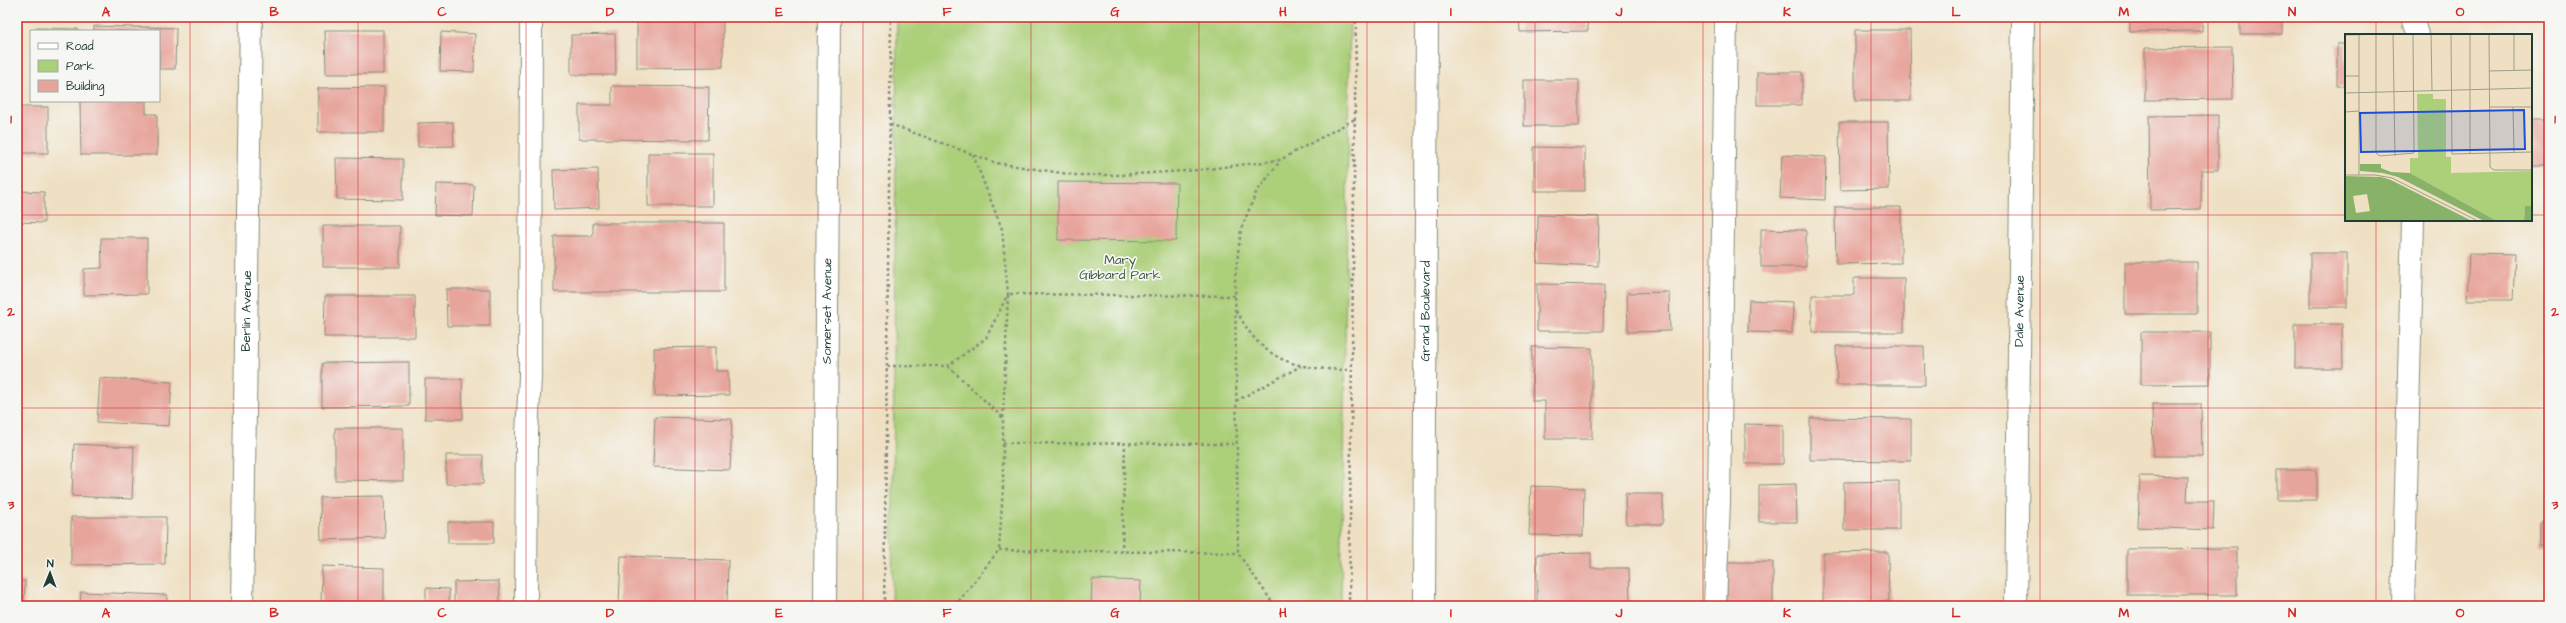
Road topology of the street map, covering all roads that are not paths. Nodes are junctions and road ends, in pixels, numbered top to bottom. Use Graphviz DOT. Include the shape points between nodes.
graph roads {
  1 [pos="251,17"];
  2 [pos="531,17"];
  3 [pos="829,17"];
  4 [pos="1427,17"];
  5 [pos="1726,17"];
  6 [pos="2023,17"];
  7 [pos="2412,17"];
  8 [pos="2417,34"];
  9 [pos="2413,221"];
  10 [pos="242,606"];
  11 [pos="526,606"];
  12 [pos="825,606"];
  13 [pos="1424,606"];
  14 [pos="1715,606"];
  15 [pos="2016,606"];
  16 [pos="2403,606"];
  1 -- 10 [label="street, Berlin Avenue"];
  2 -- 11 [label="street" via="530,377 527,434"];
  3 -- 12 [label="street, Somerset Avenue"];
  4 -- 13 [label="street, Grand Boulevard"];
  5 -- 14 [label="street" via="1720,501"];
  6 -- 15 [label="street, Dale Avenue"];
  7 -- 8 [label="street"];
  9 -- 16 [label="street"];
}
